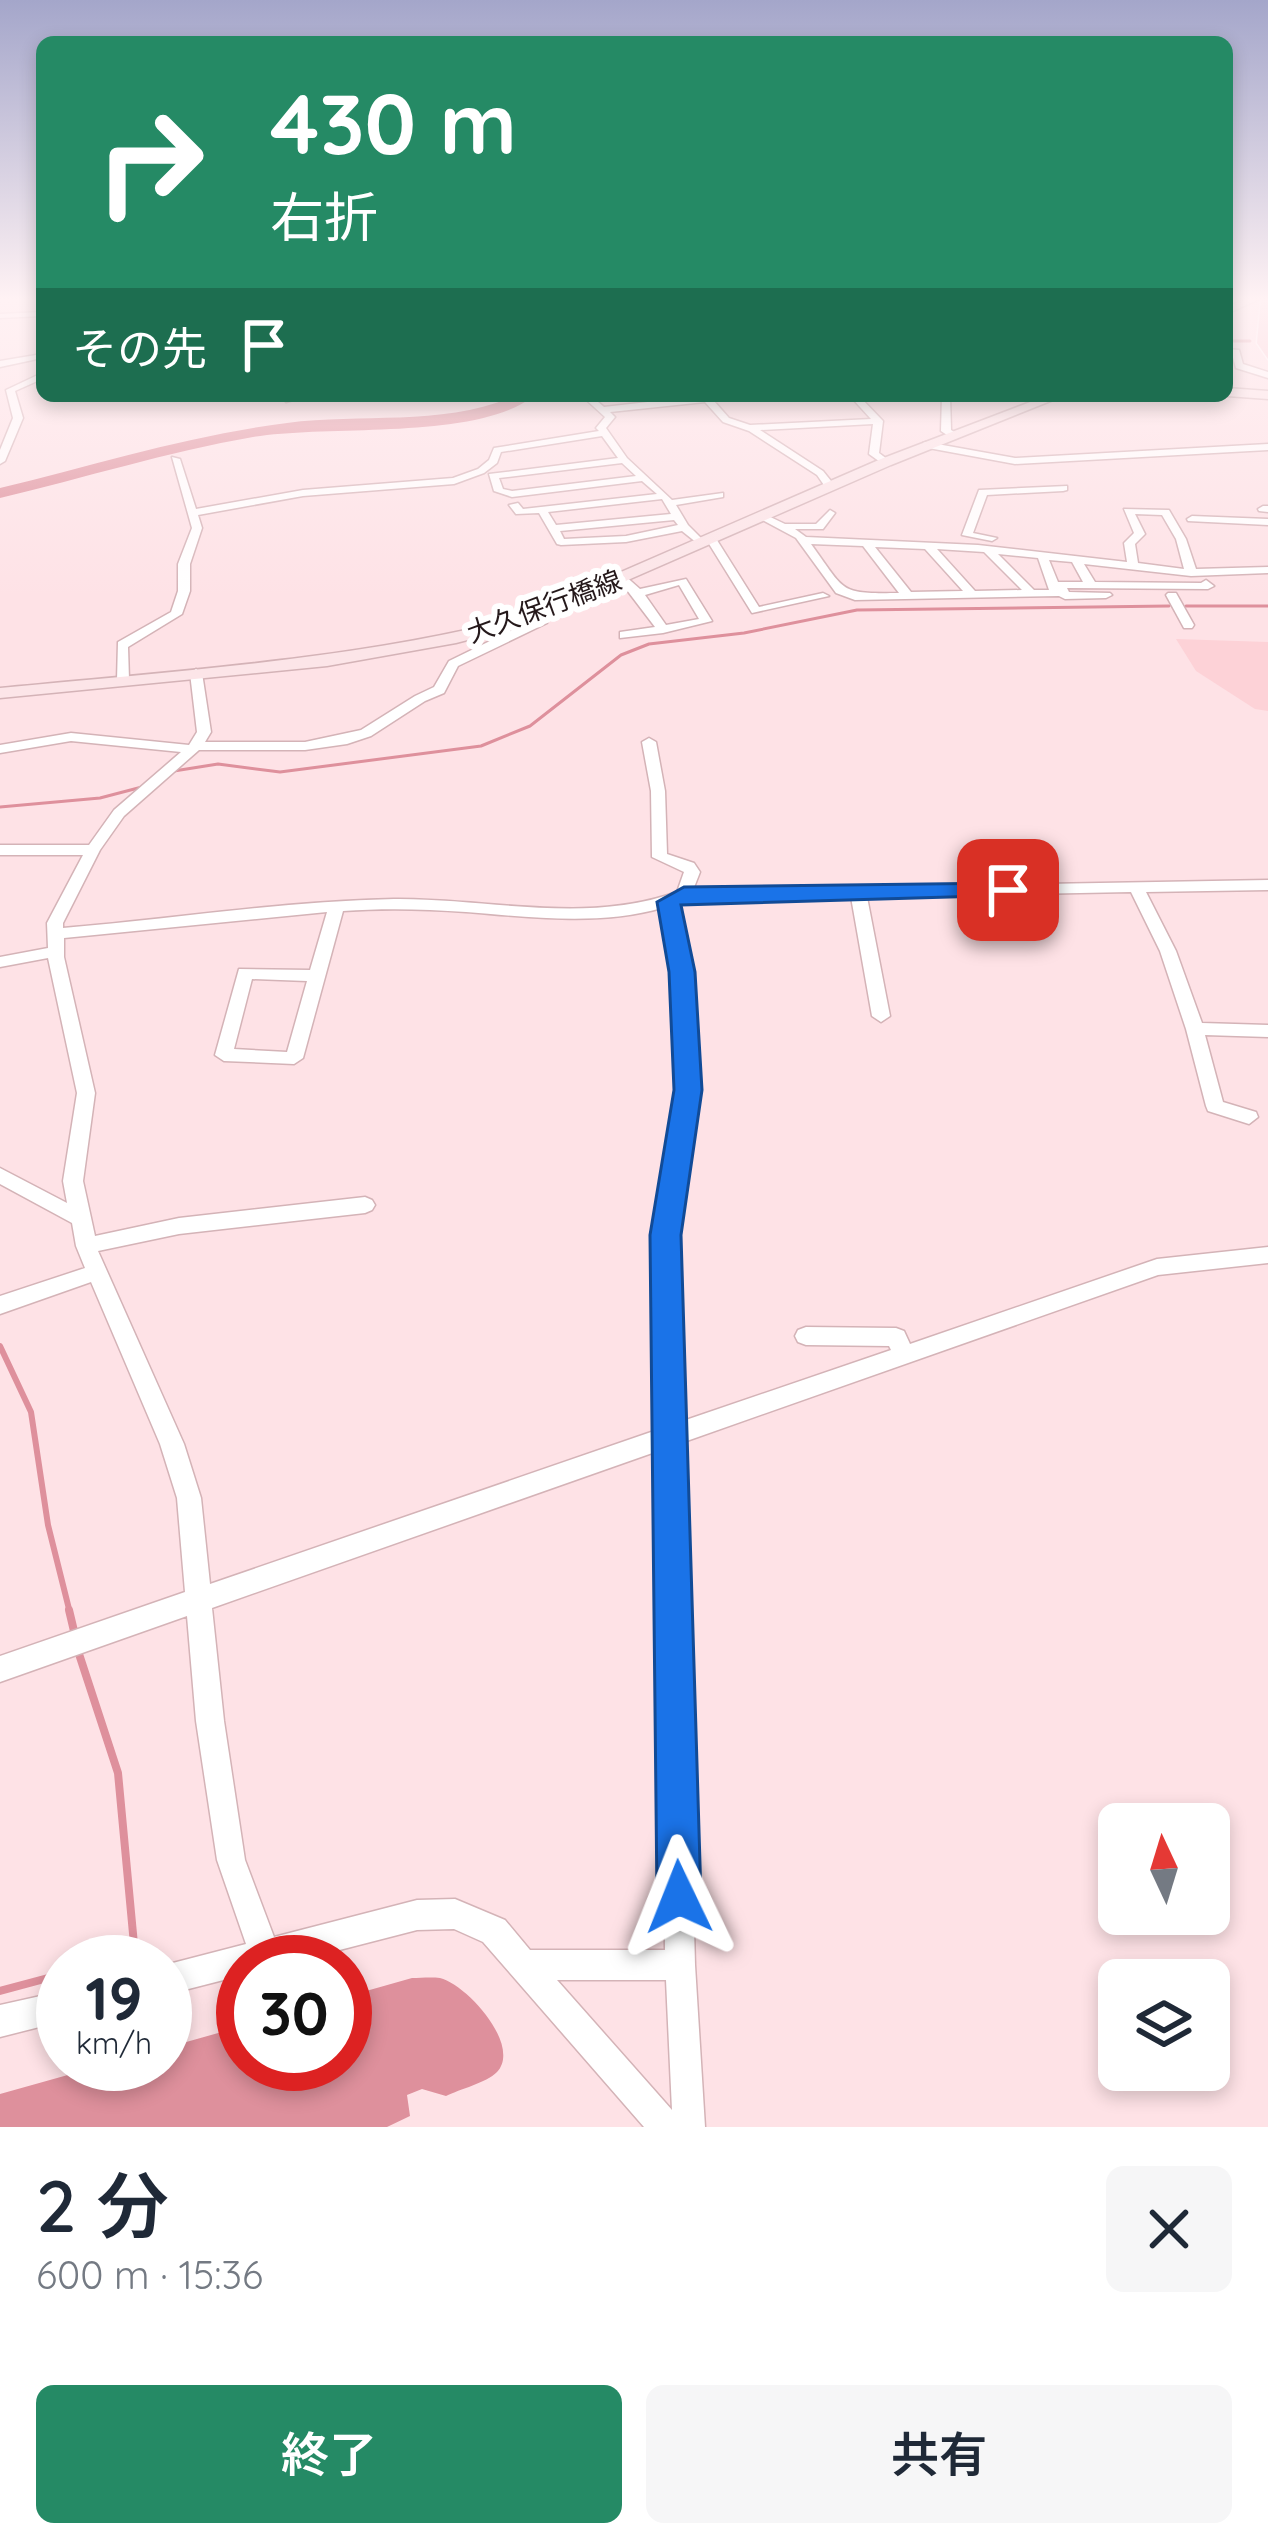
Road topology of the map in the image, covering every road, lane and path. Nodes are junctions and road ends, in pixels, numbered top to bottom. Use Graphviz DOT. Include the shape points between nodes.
graph roads {
  1 [pos="12,399"];
  2 [pos="593,402"];
  3 [pos="671,402"];
  4 [pos="709,402"];
  5 [pos="860,402"];
  6 [pos="946,402"];
  7 [pos="1033,402"];
  8 [pos="603,410"];
  9 [pos="878,421"];
  10 [pos="749,428"];
  11 [pos="953,435"];
  12 [pos="610,438"];
  13 [pos="926,445"];
  14 [pos="1268,447"];
  15 [pos="176,459"];
  16 [pos="625,460"];
  17 [pos="0,461"];
  18 [pos="886,462"];
  19 [pos="526,472"];
  20 [pos="645,478"];
  21 [pos="830,486"];
  22 [pos="1064,488"];
  23 [pos="718,495"];
  24 [pos="668,500"];
  25 [pos="514,505"];
  26 [pos="542,510"];
  27 [pos="190,513"];
  28 [pos="830,513"];
  29 [pos="760,516"];
  30 [pos="1192,519"];
  31 [pos="681,521"];
  32 [pos="1268,522"];
  33 [pos="778,525"];
  34 [pos="803,540"];
  35 [pos="706,542"];
  36 [pos="866,542"];
  37 [pos="927,544"];
  38 [pos="987,549"];
  39 [pos="1043,556"];
  40 [pos="1076,560"];
  41 [pos="1268,570"];
  42 [pos="1196,573"];
  43 [pos="623,577"];
  44 [pos="1137,577"];
  45 [pos="1091,585"];
  46 [pos="1113,590"];
  47 [pos="970,592"];
  48 [pos="1168,592"];
  49 [pos="638,593"];
  50 [pos="1031,593"];
  51 [pos="907,595"];
  52 [pos="1216,596"];
  53 [pos="859,603"];
  54 [pos="542,611"];
  55 [pos="1188,626"];
  56 [pos="663,629"];
  57 [pos="624,635"];
  58 [pos="196,673"];
  59 [pos="123,680"];
  60 [pos="0,692"];
  61 [pos="650,742"];
  62 [pos="192,748"];
  63 [pos="0,749"];
  64 [pos="0,850"];
  65 [pos="93,850"];
  66 [pos="1268,885"];
  67 [pos="1136,886"];
  68 [pos="858,892"];
  69 [pos="676,898"];
  70 [pos="336,910"];
  71 [pos="57,943"];
  72 [pos="0,962"];
  73 [pos="317,976"];
  74 [pos="881,1016"];
  75 [pos="1195,1029"];
  76 [pos="1268,1030"];
  77 [pos="1249,1117"];
  78 [pos="0,1175"];
  79 [pos="365,1205"];
  80 [pos="79,1218"];
  81 [pos="86,1246"];
  82 [pos="1268,1255"];
  83 [pos="96,1272"];
  84 [pos="0,1305"];
  85 [pos="806,1336"];
  86 [pos="904,1354"];
  87 [pos="667,1437"];
  88 [pos="200,1598"];
  89 [pos="0,1670"];
  90 [pos="258,1935"];
  91 [pos="339,1935"];
  92 [pos="526,1965"];
  93 [pos="680,1965"];
  94 [pos="36,2012"];
  95 [pos="0,2021"];
  96 [pos="665,2127"];
  97 [pos="689,2127"];
  1 -- 17 [label="street" via="18,418"];
  2 -- 8 [label="street"];
  3 -- 8 [label="street"];
  4 -- 10 [label="street"];
  5 -- 9 [label="street"];
  6 -- 11 [label="street" via="946,431"];
  7 -- 11 [label="main road, 大久保行橋線"];
  8 -- 12 [label="street"];
  9 -- 10 [label="street"];
  9 -- 18 [label="street" via="872,444"];
  10 -- 21 [label="street"];
  11 -- 13 [label="main road, 大久保行橋線"];
  12 -- 16 [label="street"];
  12 -- 19 [label="street" via="516,454"];
  12 -- 27 [label="street" via="497,450 481,471 454,481 303,493"];
  13 -- 14 [label="street" via="1015,461"];
  13 -- 18 [label="main road, 大久保行橋線"];
  15 -- 27 [label="street"];
  16 -- 19 [label="street"];
  16 -- 20 [label="street"];
  18 -- 21 [label="main road, 大久保行橋線"];
  19 -- 20 [label="street" via="493,476 500,491 512,494"];
  20 -- 24 [label="street"];
  21 -- 29 [label="main road, 大久保行橋線"];
  22 -- 39 [label="street" via="986,490 967,535 1048,549"];
  23 -- 24 [label="street"];
  24 -- 26 [label="street"];
  24 -- 31 [label="street"];
  25 -- 26 [label="street"];
  26 -- 31 [label="street" via="561,542 626,539"];
  27 -- 59 [label="street" via="197,528 176,614 127,639"];
  28 -- 33 [label="street" via="819,527"];
  29 -- 33 [label="street"];
  29 -- 35 [label="main road, 大久保行橋線"];
  30 -- 32 [label="street"];
  31 -- 35 [label="street"];
  33 -- 34 [label="street"];
  34 -- 36 [label="street"];
  34 -- 53 [label="street" via="840,591"];
  35 -- 43 [label="main road, 大久保行橋線"];
  35 -- 53 [label="street" via="756,611 818,597"];
  36 -- 37 [label="street"];
  36 -- 51 [label="street"];
  37 -- 38 [label="street"];
  37 -- 47 [label="street"];
  38 -- 39 [label="street"];
  38 -- 50 [label="street"];
  39 -- 40 [label="street"];
  39 -- 50 [label="street" via="1056,593"];
  40 -- 44 [label="street"];
  40 -- 45 [label="street"];
  41 -- 42 [label="street"];
  42 -- 44 [label="street"];
  42 -- 44 [label="street" via="1165,512 1128,511 1140,534 1129,543"];
  42 -- 48 [label="street" via="1208,586"];
  43 -- 49 [label="street"];
  43 -- 54 [label="main road, 大久保行橋線"];
  44 -- 46 [label="street"];
  44 -- 48 [label="street"];
  45 -- 46 [label="street"];
  45 -- 46 [label="street" via="1059,585 1065,596"];
  46 -- 48 [label="street"];
  47 -- 50 [label="street"];
  47 -- 51 [label="street"];
  48 -- 52 [label="street"];
  48 -- 55 [label="street"];
  49 -- 56 [label="street"];
  49 -- 56 [label="street" via="682,581 706,621"];
  51 -- 53 [label="street"];
  54 -- 58 [label="main road, 大久保行橋線" via="414,648"];
  54 -- 62 [label="street" via="543,620 453,664 440,690 361,735"];
  56 -- 57 [label="street"];
  58 -- 59 [label="main road, 大久保行橋線"];
  58 -- 62 [label="street" via="204,732"];
  59 -- 60 [label="main road, 大久保行橋線"];
  61 -- 69 [label="street" via="659,857 692,872"];
  62 -- 63 [label="street" via="71,737"];
  62 -- 65 [label="street" via="119,813"];
  64 -- 65 [label="street"];
  65 -- 71 [label="street" via="55,923"];
  66 -- 67 [label="street"];
  67 -- 68 [label="street"];
  67 -- 75 [label="street"];
  68 -- 69 [label="street"];
  68 -- 74 [label="street"];
  69 -- 70 [label="street" via="652,908"];
  69 -- 87 [label="street" via="688,1090 665,1235"];
  70 -- 71 [label="street"];
  70 -- 73 [label="street"];
  71 -- 72 [label="street"];
  71 -- 80 [label="street" via="86,1093 74,1180"];
  73 -- 73 [label="street" via="294,1058 224,1055 245,974"];
  75 -- 76 [label="street"];
  75 -- 77 [label="street" via="1215,1106"];
  78 -- 80 [label="street"];
  79 -- 81 [label="street" via="179,1226"];
  80 -- 81 [label="street"];
  81 -- 83 [label="street"];
  82 -- 86 [label="street" via="1157,1267"];
  83 -- 84 [label="street"];
  83 -- 88 [label="street" via="172,1444 189,1498"];
  85 -- 86 [label="street" via="896,1337"];
  86 -- 87 [label="street"];
  87 -- 88 [label="street"];
  87 -- 93 [label="street"];
  88 -- 89 [label="street"];
  88 -- 90 [label="street" via="231,1860"];
  91 -- 92 [label="street" via="455,1914 494,1931"];
  92 -- 93 [label="street"];
  92 -- 96 [label="street"];
  93 -- 97 [label="street"];
  94 -- 95 [label="street"];
}
